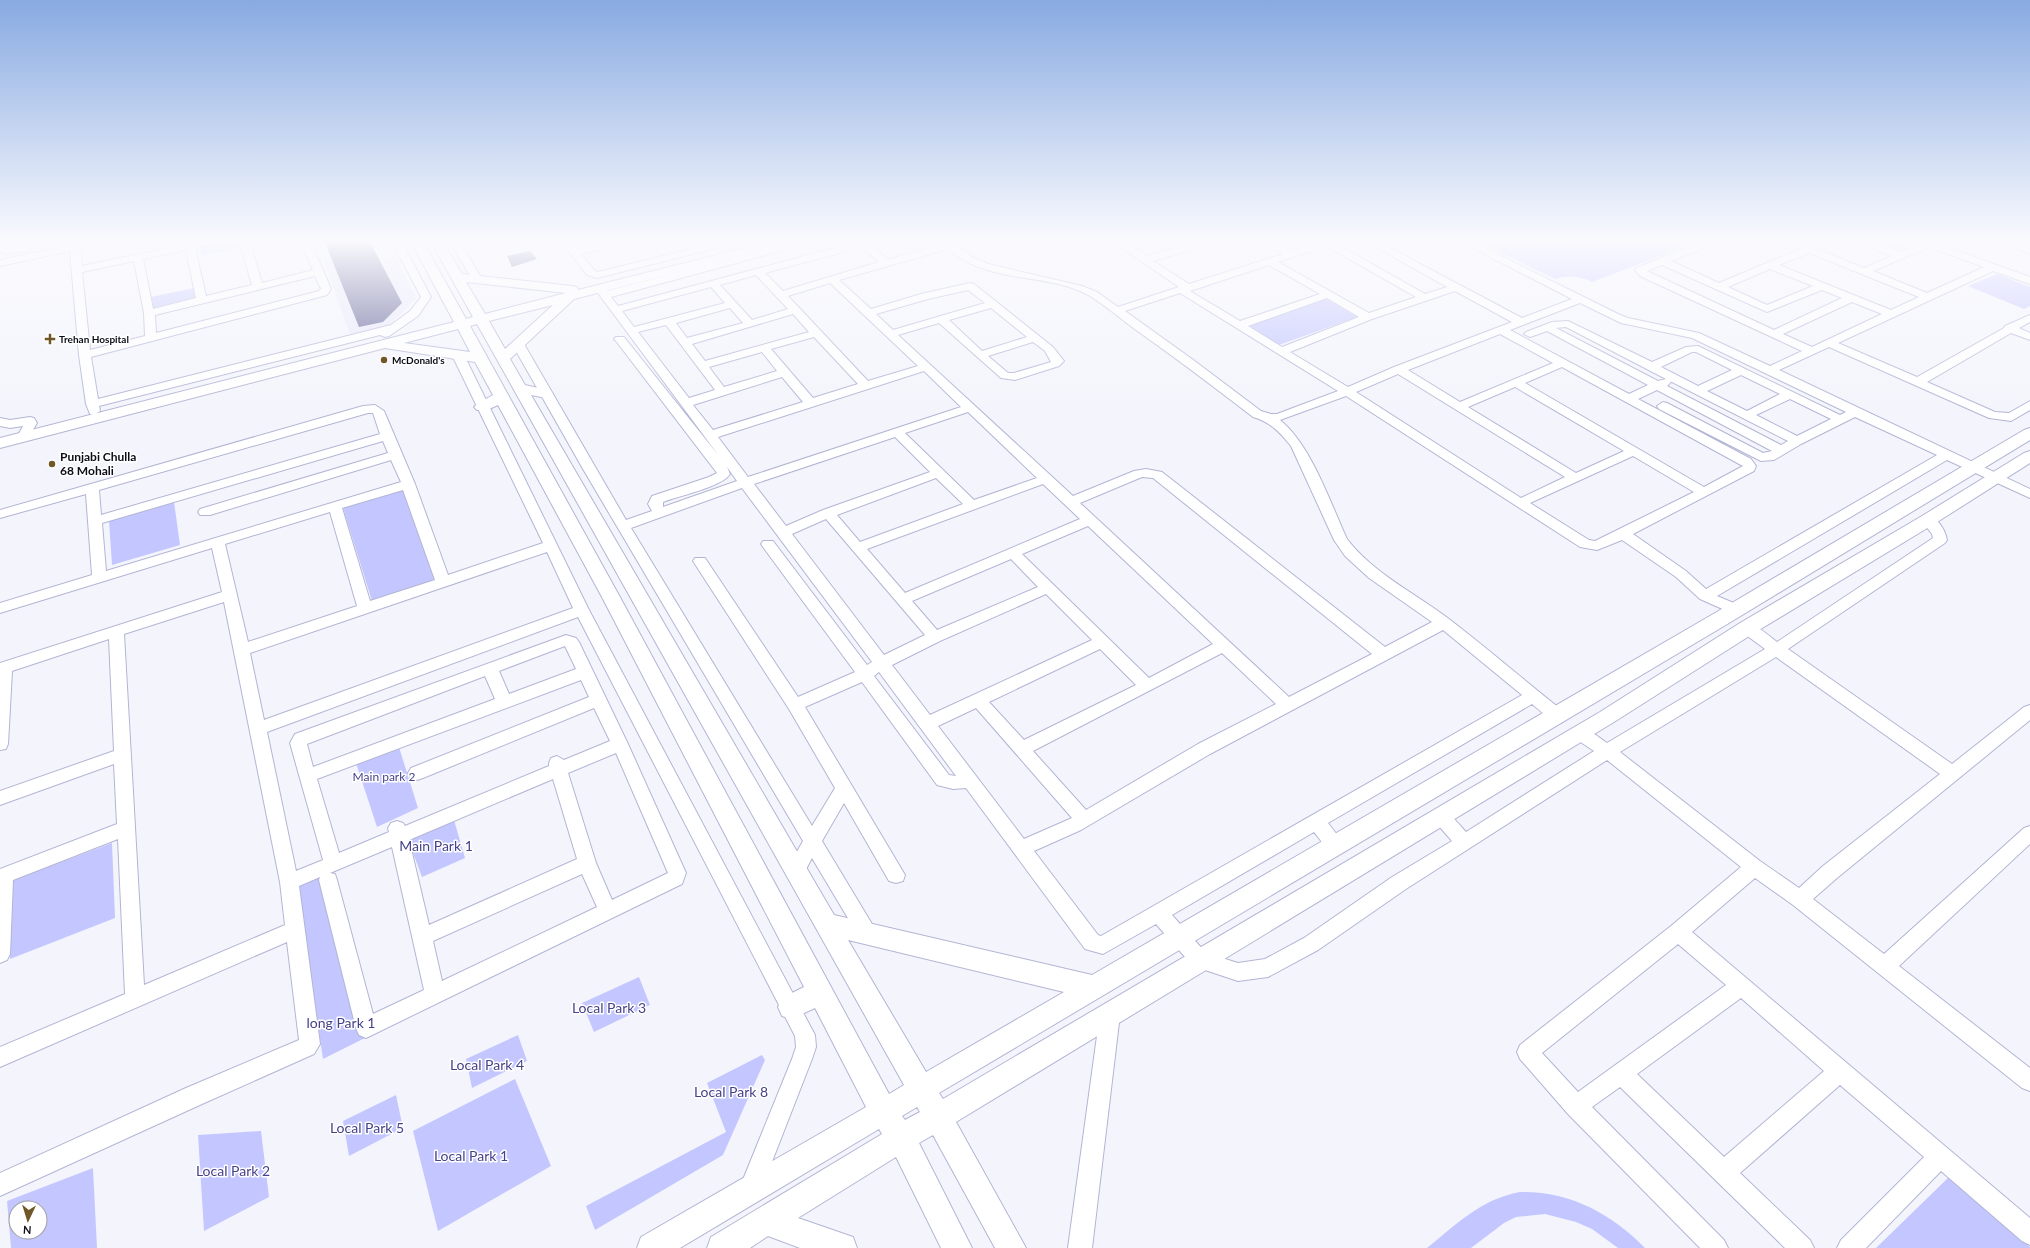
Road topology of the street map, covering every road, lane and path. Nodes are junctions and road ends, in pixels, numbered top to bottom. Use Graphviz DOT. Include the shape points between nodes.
graph roads {
  1 [pos="80,298"];
  2 [pos="146,298"];
  3 [pos="210,298"];
  4 [pos="303,298"];
  5 [pos="425,298"];
  6 [pos="456,298"];
  7 [pos="463,298"];
  8 [pos="550,298"];
  9 [pos="566,298"];
  10 [pos="607,298"];
  11 [pos="658,298"];
  12 [pos="727,298"];
  13 [pos="784,298"];
  14 [pos="853,298"];
  15 [pos="918,298"];
  16 [pos="985,298"];
  17 [pos="1099,298"];
  18 [pos="1156,298"];
  19 [pos="1199,298"];
  20 [pos="1317,298"];
  21 [pos="1336,298"];
  22 [pos="1425,298"];
  23 [pos="1477,298"];
  24 [pos="1697,298"];
  25 [pos="1744,298"];
  26 [pos="1794,298"];
  27 [pos="1851,298"];
  28 [pos="1924,298"];
  29 [pos="1581,299"];
  30 [pos="202,300"];
  31 [pos="732,304"];
  32 [pos="992,304"];
  33 [pos="1768,309"];
  34 [pos="615,310"];
  35 [pos="795,310"];
  36 [pos="1118,310"];
  37 [pos="149,313"];
  38 [pos="869,313"];
  39 [pos="1892,314"];
  40 [pos="1368,317"];
  41 [pos="470,318"];
  42 [pos="2030,318"];
  43 [pos="941,319"];
  44 [pos="1745,320"];
  45 [pos="669,321"];
  46 [pos="1521,322"];
  47 [pos="750,324"];
  48 [pos="1240,325"];
  49 [pos="1547,327"];
  50 [pos="393,328"];
  51 [pos="2009,328"];
  52 [pos="1501,330"];
  53 [pos="631,331"];
  54 [pos="817,333"];
  55 [pos="890,334"];
  56 [pos="1774,334"];
  57 [pos="2030,337"];
  58 [pos="151,338"];
  59 [pos="1035,338"];
  60 [pos="620,339"];
  61 [pos="379,342"];
  62 [pos="685,342"];
  63 [pos="1829,343"];
  64 [pos="518,344"];
  65 [pos="643,347"];
  66 [pos="764,348"];
  67 [pos="630,351"];
  68 [pos="1281,351"];
  69 [pos="1812,351"];
  70 [pos="85,355"];
  71 [pos="458,355"];
  72 [pos="980,355"];
  73 [pos="481,358"];
  74 [pos="502,358"];
  75 [pos="1562,363"];
  76 [pos="703,365"];
  77 [pos="1653,366"];
  78 [pos="925,367"];
  79 [pos="1398,369"];
  80 [pos="1741,370"];
  81 [pos="1770,370"];
  82 [pos="785,372"];
  83 [pos="1676,378"];
  84 [pos="1918,381"];
  85 [pos="1517,383"];
  86 [pos="1659,385"];
  87 [pos="866,386"];
  88 [pos="520,388"];
  89 [pos="1699,390"];
  90 [pos="722,392"];
  91 [pos="1347,392"];
  92 [pos="546,394"];
  93 [pos="1640,394"];
  94 [pos="1790,394"];
  95 [pos="502,397"];
  96 [pos="1628,399"];
  97 [pos="686,403"];
  98 [pos="811,403"];
  99 [pos="2030,405"];
  100 [pos="1460,406"];
  101 [pos="482,407"];
  102 [pos="93,408"];
  103 [pos="969,408"];
  104 [pos="1855,412"];
  105 [pos="1747,415"];
  106 [pos="1270,418"];
  107 [pos="1840,419"];
  108 [pos="0,422"];
  109 [pos="25,432"];
  110 [pos="897,432"];
  111 [pos="2030,433"];
  112 [pos="0,435"];
  113 [pos="710,435"];
  114 [pos="387,436"];
  115 [pos="1797,441"];
  116 [pos="0,443"];
  117 [pos="1780,450"];
  118 [pos="1634,451"];
  119 [pos="395,455"];
  120 [pos="1947,455"];
  121 [pos="2030,456"];
  122 [pos="1974,467"];
  123 [pos="938,473"];
  124 [pos="1574,477"];
  125 [pos="1996,477"];
  126 [pos="1045,479"];
  127 [pos="746,482"];
  128 [pos="408,484"];
  129 [pos="92,488"];
  130 [pos="1704,492"];
  131 [pos="2030,494"];
  132 [pos="1070,502"];
  133 [pos="1520,503"];
  134 [pos="335,506"];
  135 [pos="972,506"];
  136 [pos="205,512"];
  137 [pos="660,513"];
  138 [pos="828,513"];
  139 [pos="0,514"];
  140 [pos="1089,520"];
  141 [pos="1928,520"];
  142 [pos="94,521"];
  143 [pos="623,526"];
  144 [pos="784,532"];
  145 [pos="1623,534"];
  146 [pos="218,542"];
  147 [pos="768,544"];
  148 [pos="550,546"];
  149 [pos="859,547"];
  150 [pos="1012,552"];
  151 [pos="700,561"];
  152 [pos="99,578"];
  153 [pos="443,582"];
  154 [pos="1048,588"];
  155 [pos="231,594"];
  156 [pos="1705,596"];
  157 [pos="903,599"];
  158 [pos="0,608"];
  159 [pos="365,609"];
  160 [pos="582,610"];
  161 [pos="1736,610"];
  162 [pos="1443,623"];
  163 [pos="1747,628"];
  164 [pos="116,631"];
  165 [pos="934,637"];
  166 [pos="1102,642"];
  167 [pos="491,644"];
  168 [pos="1224,645"];
  169 [pos="1777,649"];
  170 [pos="242,650"];
  171 [pos="473,650"];
  172 [pos="1384,654"];
  173 [pos="882,663"];
  174 [pos="2,668"];
  175 [pos="492,670"];
  176 [pos="585,672"];
  177 [pos="865,674"];
  178 [pos="1147,686"];
  179 [pos="1533,696"];
  180 [pos="598,700"];
  181 [pos="978,700"];
  182 [pos="504,702"];
  183 [pos="795,705"];
  184 [pos="1288,705"];
  185 [pos="2030,711"];
  186 [pos="1557,716"];
  187 [pos="926,724"];
  188 [pos="258,729"];
  189 [pos="1579,732"];
  190 [pos="0,736"];
  191 [pos="618,741"];
  192 [pos="1022,749"];
  193 [pos="1607,751"];
  194 [pos="123,754"];
  195 [pos="558,766"];
  196 [pos="417,773"];
  197 [pos="1952,774"];
  198 [pos="307,776"];
  199 [pos="969,781"];
  200 [pos="844,788"];
  201 [pos="0,798"];
  202 [pos="1416,798"];
  203 [pos="1440,817"];
  204 [pos="1084,819"];
  205 [pos="1316,821"];
  206 [pos="128,828"];
  207 [pos="398,832"];
  208 [pos="2030,833"];
  209 [pos="1464,842"];
  210 [pos="813,843"];
  211 [pos="1336,845"];
  212 [pos="1020,849"];
  213 [pos="587,863"];
  214 [pos="331,866"];
  215 [pos="1754,867"];
  216 [pos="795,871"];
  217 [pos="896,875"];
  218 [pos="2,876"];
  219 [pos="288,877"];
  220 [pos="1800,899"];
  221 [pos="608,911"];
  222 [pos="1158,913"];
  223 [pos="826,924"];
  224 [pos="295,930"];
  225 [pos="1678,932"];
  226 [pos="868,934"];
  227 [pos="422,938"];
  228 [pos="1181,938"];
  229 [pos="0,954"];
  230 [pos="1200,960"];
  231 [pos="1885,966"];
  232 [pos="1741,986"];
  233 [pos="1096,988"];
  234 [pos="820,992"];
  235 [pos="435,993"];
  236 [pos="135,998"];
  237 [pos="791,1007"];
  238 [pos="1110,1014"];
  239 [pos="0,1057"];
  240 [pos="1840,1071"];
  241 [pos="1622,1073"];
  242 [pos="2030,1081"];
  243 [pos="921,1091"];
  244 [pos="1576,1106"];
  245 [pos="883,1111"];
  246 [pos="938,1117"];
  247 [pos="901,1138"];
  248 [pos="1940,1156"];
  249 [pos="1724,1172"];
  250 [pos="0,1185"];
  251 [pos="749,1190"];
  252 [pos="766,1221"];
  253 [pos="2030,1233"];
  254 [pos="652,1248"];
  255 [pos="722,1248"];
  256 [pos="842,1248"];
  257 [pos="958,1248"];
  258 [pos="1011,1248"];
  259 [pos="1080,1248"];
  260 [pos="1716,1248"];
  261 [pos="1802,1248"];
  262 [pos="1849,1248"];
  1 -- 70 [label="street"];
  2 -- 37 [label="street"];
  3 -- 30 [label="street"];
  4 -- 58 [label="street"];
  5 -- 50 [label="street" via="418,309"];
  6 -- 41 [label="main road"];
  7 -- 41 [label="main road"];
  8 -- 41 [label="main road"];
  9 -- 64 [label="main road"];
  10 -- 34 [label="street"];
  11 -- 34 [label="street"];
  12 -- 31 [label="street"];
  13 -- 35 [label="street"];
  14 -- 38 [label="street"];
  15 -- 38 [label="street"];
  16 -- 32 [label="street"];
  17 -- 36 [label="street"];
  18 -- 36 [label="street"];
  19 -- 48 [label="street"];
  20 -- 48 [label="street"];
  21 -- 40 [label="street"];
  22 -- 40 [label="street"];
  23 -- 46 [label="street"];
  24 -- 44 [label="street"];
  25 -- 33 [label="street"];
  26 -- 33 [label="street"];
  27 -- 39 [label="street"];
  27 -- 56 [label="street"];
  28 -- 39 [label="street"];
  29 -- 46 [label="street"];
  29 -- 81 [label="street" via="1625,321 1695,335"];
  30 -- 37 [label="street"];
  31 -- 45 [label="street"];
  31 -- 47 [label="street"];
  32 -- 43 [label="street"];
  32 -- 59 [label="street"];
  33 -- 44 [label="street"];
  34 -- 53 [label="street"];
  35 -- 47 [label="street"];
  35 -- 54 [label="street"];
  36 -- 106 [label="street" via="1257,414"];
  37 -- 58 [label="street"];
  38 -- 55 [label="street"];
  39 -- 63 [label="street"];
  40 -- 68 [label="street"];
  41 -- 61 [label="main road"];
  41 -- 73 [label="main road"];
  41 -- 74 [label="main road"];
  42 -- 51 [label="street"];
  43 -- 55 [label="street"];
  43 -- 72 [label="street"];
  44 -- 56 [label="street"];
  45 -- 53 [label="street"];
  45 -- 62 [label="street"];
  46 -- 52 [label="street"];
  47 -- 62 [label="street"];
  48 -- 68 [label="street"];
  49 -- 77 [label="street" via="1560,323 1568,324"];
  49 -- 86 [label="street"];
  49 -- 93 [label="street" via="1530,334"];
  50 -- 61 [label="street"];
  50 -- 102 [label="street"];
  51 -- 57 [label="street"];
  51 -- 84 [label="street"];
  52 -- 75 [label="street"];
  52 -- 79 [label="street"];
  53 -- 65 [label="street"];
  54 -- 66 [label="street"];
  54 -- 87 [label="street"];
  55 -- 78 [label="street"];
  56 -- 69 [label="street"];
  58 -- 70 [label="street"];
  59 -- 72 [label="street"];
  59 -- 72 [label="street" via="1058,359 1058,362 1011,378"];
  60 -- 67 [label="street"];
  61 -- 71 [label="main road"];
  61 -- 102 [label="main road"];
  61 -- 109 [label="main road"];
  62 -- 76 [label="street"];
  63 -- 69 [label="street"];
  63 -- 84 [label="street"];
  64 -- 74 [label="main road"];
  64 -- 92 [label="street"];
  65 -- 67 [label="street"];
  65 -- 97 [label="street"];
  66 -- 76 [label="street"];
  66 -- 82 [label="street"];
  67 -- 137 [label="street" via="724,474 714,480 657,499 655,504"];
  68 -- 91 [label="street"];
  69 -- 81 [label="street"];
  70 -- 102 [label="street"];
  71 -- 73 [label="main road"];
  71 -- 101 [label="street"];
  73 -- 95 [label="main road"];
  74 -- 88 [label="main road"];
  75 -- 85 [label="street"];
  75 -- 96 [label="street"];
  76 -- 90 [label="street"];
  77 -- 80 [label="street" via="1694,349"];
  77 -- 83 [label="street"];
  78 -- 87 [label="street"];
  78 -- 103 [label="street"];
  79 -- 91 [label="street"];
  79 -- 100 [label="street"];
  80 -- 89 [label="street"];
  80 -- 94 [label="street"];
  81 -- 104 [label="street"];
  82 -- 90 [label="street"];
  82 -- 98 [label="street"];
  83 -- 86 [label="street"];
  83 -- 89 [label="street"];
  84 -- 99 [label="street" via="1999,417 2011,417"];
  85 -- 100 [label="street"];
  85 -- 118 [label="street"];
  86 -- 93 [label="street"];
  86 -- 117 [label="street"];
  87 -- 98 [label="street"];
  88 -- 92 [label="main road"];
  88 -- 216 [label="main road"];
  89 -- 105 [label="street"];
  90 -- 97 [label="street"];
  91 -- 106 [label="street"];
  91 -- 133 [label="street"];
  92 -- 143 [label="street"];
  93 -- 96 [label="street"];
  93 -- 117 [label="street" via="1761,457 1770,457"];
  94 -- 105 [label="street"];
  94 -- 107 [label="street"];
  95 -- 101 [label="main road"];
  95 -- 234 [label="main road"];
  96 -- 130 [label="street" via="1750,466"];
  97 -- 113 [label="street"];
  98 -- 113 [label="street"];
  100 -- 124 [label="street"];
  101 -- 148 [label="street"];
  102 -- 109 [label="main road"];
  103 -- 110 [label="street"];
  103 -- 126 [label="street"];
  104 -- 107 [label="street"];
  104 -- 120 [label="street"];
  105 -- 115 [label="street"];
  106 -- 162 [label="street" via="1287,432 1297,445 1349,553"];
  107 -- 115 [label="street"];
  108 -- 109 [label="street" via="10,424 30,421"];
  109 -- 112 [label="main road"];
  109 -- 116 [label="main road"];
  110 -- 123 [label="street"];
  110 -- 127 [label="street"];
  111 -- 122 [label="main road"];
  113 -- 127 [label="street"];
  114 -- 119 [label="street"];
  114 -- 129 [label="street" via="378,411 367,409"];
  114 -- 142 [label="street"];
  115 -- 117 [label="street"];
  118 -- 124 [label="street"];
  118 -- 130 [label="street"];
  119 -- 128 [label="street"];
  119 -- 136 [label="street"];
  120 -- 122 [label="street"];
  120 -- 156 [label="street"];
  121 -- 125 [label="main road"];
  122 -- 125 [label="street"];
  122 -- 161 [label="main road"];
  123 -- 135 [label="street"];
  123 -- 138 [label="street"];
  124 -- 133 [label="street"];
  125 -- 131 [label="street"];
  125 -- 141 [label="main road"];
  126 -- 132 [label="street"];
  126 -- 135 [label="street"];
  127 -- 137 [label="street"];
  127 -- 144 [label="street"];
  128 -- 134 [label="street"];
  128 -- 153 [label="street"];
  129 -- 139 [label="street"];
  129 -- 142 [label="street"];
  130 -- 145 [label="street"];
  132 -- 140 [label="street"];
  132 -- 172 [label="street" via="1140,474 1157,476"];
  133 -- 145 [label="street" via="1591,546 1597,546"];
  134 -- 146 [label="street"];
  134 -- 159 [label="street"];
  135 -- 149 [label="street"];
  137 -- 143 [label="street"];
  138 -- 144 [label="street"];
  138 -- 149 [label="street"];
  140 -- 150 [label="street"];
  140 -- 168 [label="street"];
  141 -- 163 [label="main road"];
  141 -- 169 [label="street" via="1940,540"];
  142 -- 152 [label="street"];
  143 -- 210 [label="street"];
  144 -- 173 [label="street"];
  145 -- 156 [label="street" via="1681,574"];
  146 -- 152 [label="street"];
  146 -- 155 [label="street"];
  147 -- 177 [label="street"];
  148 -- 153 [label="street"];
  148 -- 160 [label="street"];
  149 -- 157 [label="street"];
  150 -- 154 [label="street"];
  150 -- 157 [label="street"];
  151 -- 183 [label="street"];
  152 -- 158 [label="street"];
  153 -- 159 [label="street"];
  154 -- 165 [label="street"];
  154 -- 166 [label="street"];
  155 -- 164 [label="street"];
  155 -- 170 [label="street"];
  156 -- 161 [label="street"];
  157 -- 165 [label="street"];
  159 -- 170 [label="street"];
  160 -- 167 [label="street"];
  160 -- 237 [label="street"];
  161 -- 186 [label="main road"];
  162 -- 172 [label="street"];
  162 -- 179 [label="street"];
  163 -- 169 [label="street"];
  163 -- 189 [label="main road" via="1658,686"];
  164 -- 174 [label="street"];
  164 -- 194 [label="street"];
  165 -- 173 [label="street"];
  166 -- 178 [label="street"];
  166 -- 181 [label="street"];
  167 -- 171 [label="street"];
  167 -- 175 [label="street"];
  168 -- 178 [label="street"];
  168 -- 184 [label="street"];
  169 -- 193 [label="street"];
  169 -- 197 [label="street"];
  170 -- 188 [label="street"];
  171 -- 175 [label="street"];
  171 -- 188 [label="street"];
  172 -- 184 [label="street"];
  173 -- 177 [label="street"];
  173 -- 187 [label="street"];
  174 -- 190 [label="street"];
  175 -- 176 [label="street" via="569,640"];
  175 -- 182 [label="street"];
  175 -- 198 [label="street" via="300,740 298,743"];
  176 -- 180 [label="street"];
  176 -- 182 [label="street"];
  177 -- 183 [label="street"];
  177 -- 199 [label="street" via="944,780 953,783"];
  178 -- 192 [label="street"];
  179 -- 186 [label="street"];
  179 -- 205 [label="street"];
  180 -- 191 [label="street"];
  180 -- 196 [label="street"];
  181 -- 187 [label="street"];
  181 -- 192 [label="street"];
  182 -- 198 [label="street"];
  183 -- 200 [label="street"];
  184 -- 204 [label="street" via="1204,749"];
  185 -- 197 [label="street"];
  186 -- 189 [label="main road"];
  186 -- 202 [label="main road"];
  187 -- 199 [label="street"];
  188 -- 219 [label="street"];
  189 -- 193 [label="street"];
  189 -- 203 [label="main road"];
  191 -- 195 [label="street"];
  191 -- 221 [label="street" via="677,873 676,878"];
  192 -- 204 [label="street"];
  193 -- 209 [label="street"];
  193 -- 215 [label="street"];
  194 -- 201 [label="street"];
  194 -- 206 [label="street"];
  195 -- 207 [label="street"];
  195 -- 213 [label="street"];
  197 -- 220 [label="street"];
  198 -- 214 [label="street"];
  199 -- 212 [label="street"];
  200 -- 210 [label="street"];
  200 -- 217 [label="street"];
  202 -- 203 [label="main road"];
  202 -- 211 [label="main road"];
  203 -- 209 [label="street"];
  203 -- 230 [label="main road"];
  204 -- 212 [label="street"];
  205 -- 211 [label="street"];
  205 -- 222 [label="street"];
  206 -- 218 [label="street"];
  206 -- 236 [label="street"];
  207 -- 214 [label="street"];
  207 -- 227 [label="street"];
  208 -- 231 [label="street"];
  209 -- 230 [label="street" via="1311,944 1268,968 1238,972"];
  210 -- 216 [label="street"];
  210 -- 226 [label="street"];
  211 -- 228 [label="main road"];
  212 -- 222 [label="street" via="1092,943 1103,945"];
  213 -- 221 [label="street"];
  213 -- 227 [label="street"];
  214 -- 219 [label="street"];
  214 -- 235 [label="street" via="366,1028"];
  215 -- 220 [label="street"];
  215 -- 225 [label="street"];
  216 -- 223 [label="main road"];
  218 -- 229 [label="street"];
  219 -- 224 [label="street"];
  220 -- 231 [label="street"];
  221 -- 235 [label="street"];
  222 -- 228 [label="street"];
  223 -- 226 [label="main road"];
  223 -- 243 [label="main road"];
  224 -- 236 [label="street"];
  224 -- 250 [label="street" via="310,1041 307,1048 194,1096"];
  225 -- 232 [label="street"];
  225 -- 244 [label="street" via="1527,1052"];
  226 -- 233 [label="main road"];
  227 -- 235 [label="street"];
  228 -- 230 [label="street"];
  228 -- 233 [label="main road"];
  230 -- 238 [label="main road"];
  231 -- 242 [label="street"];
  232 -- 240 [label="street"];
  232 -- 241 [label="street"];
  233 -- 243 [label="main road"];
  234 -- 237 [label="main road"];
  234 -- 245 [label="main road"];
  236 -- 239 [label="street"];
  237 -- 251 [label="street" via="805,1035 806,1047"];
  238 -- 246 [label="main road"];
  238 -- 259 [label="street"];
  240 -- 248 [label="street"];
  240 -- 249 [label="street"];
  241 -- 244 [label="street"];
  241 -- 249 [label="street"];
  243 -- 245 [label="main road"];
  243 -- 246 [label="main road"];
  244 -- 260 [label="street"];
  245 -- 247 [label="main road"];
  245 -- 251 [label="main road"];
  246 -- 247 [label="main road"];
  246 -- 258 [label="main road"];
  247 -- 252 [label="main road"];
  247 -- 257 [label="main road"];
  248 -- 253 [label="street"];
  248 -- 262 [label="street"];
  249 -- 261 [label="street"];
  251 -- 254 [label="main road"];
  252 -- 255 [label="main road"];
  252 -- 256 [label="main road"];
}
